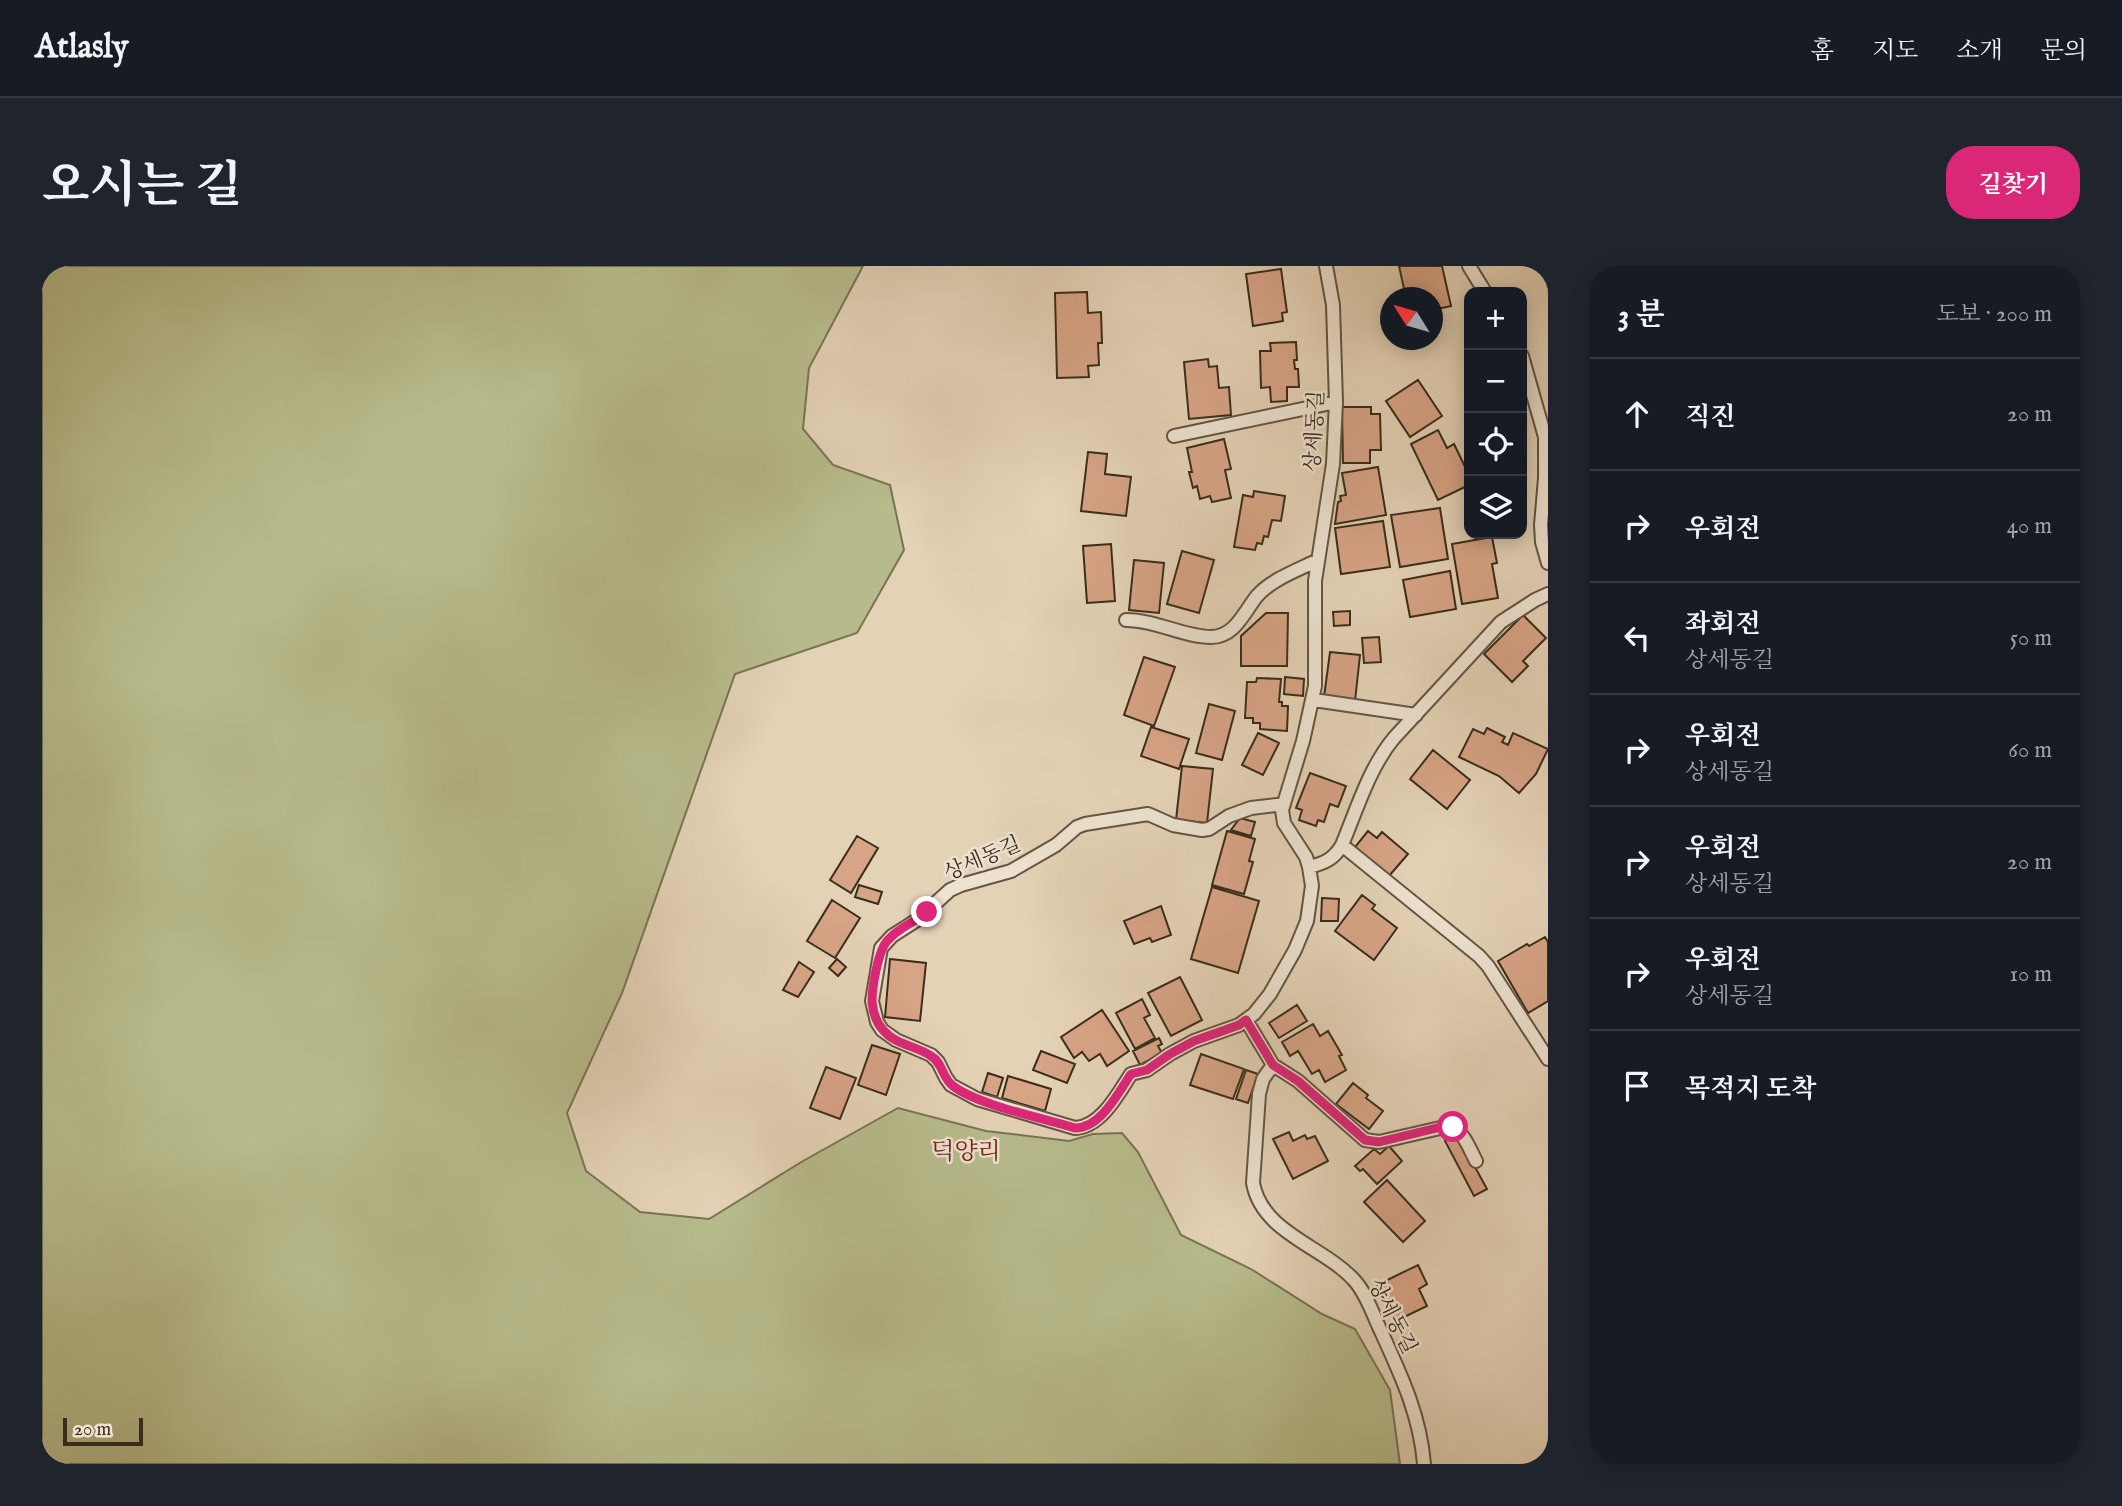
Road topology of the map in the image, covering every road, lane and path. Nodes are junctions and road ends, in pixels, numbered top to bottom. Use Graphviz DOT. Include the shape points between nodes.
graph roads {
  1 [pos="1326,266"];
  2 [pos="1469,266"];
  3 [pos="1482,287"];
  4 [pos="1527,374"];
  5 [pos="1336,402"];
  6 [pos="1174,436"];
  7 [pos="1318,560"];
  8 [pos="1548,564"];
  9 [pos="1548,594"];
  10 [pos="1126,620"];
  11 [pos="1314,700"];
  12 [pos="1416,715"];
  13 [pos="1284,804"];
  14 [pos="1342,845"];
  15 [pos="1309,867"];
  16 [pos="1246,1020"];
  17 [pos="1548,1059"];
  18 [pos="1273,1065"];
  19 [pos="1476,1161"];
  20 [pos="1424,1464"];
  1 -- 5 [label="lane, 상세동길" via="1333,305"];
  2 -- 3 [label="lane"];
  4 -- 8 [label="lane" via="1545,437 1541,525"];
  5 -- 6 [label="lane"];
  5 -- 7 [label="lane, 상세동길" via="1333,464"];
  7 -- 10 [label="lane" via="1264,589 1239,622 1220,636"];
  7 -- 11 [label="lane, 상세동길"];
  9 -- 12 [label="lane" via="1501,622"];
  11 -- 12 [label="lane"];
  11 -- 13 [label="lane, 상세동길"];
  12 -- 14 [label="lane" via="1384,750"];
  13 -- 15 [label="lane, 상세동길" via="1284,823"];
  13 -- 16 [label="lane, 상세동길" via="1251,808 1202,830 1172,825 1148,814 1077,827 1011,871 950,890 892,936 881,948 872,1001 882,1030 931,1055 951,1085 977,1099 1075,1128 1084,1128 1106,1110 1131,1074"];
  14 -- 15 [label="lane" via="1330,860"];
  14 -- 17 [label="lane" via="1479,956"];
  15 -- 16 [label="lane, 상세동길" via="1312,886 1307,921 1270,994"];
  16 -- 18 [label="lane"];
  18 -- 19 [label="lane" via="1365,1140 1379,1142 1449,1126 1462,1135"];
  18 -- 20 [label="lane, 상세동길" via="1259,1094 1255,1195 1275,1222 1357,1284 1405,1383 1422,1437"];
}
